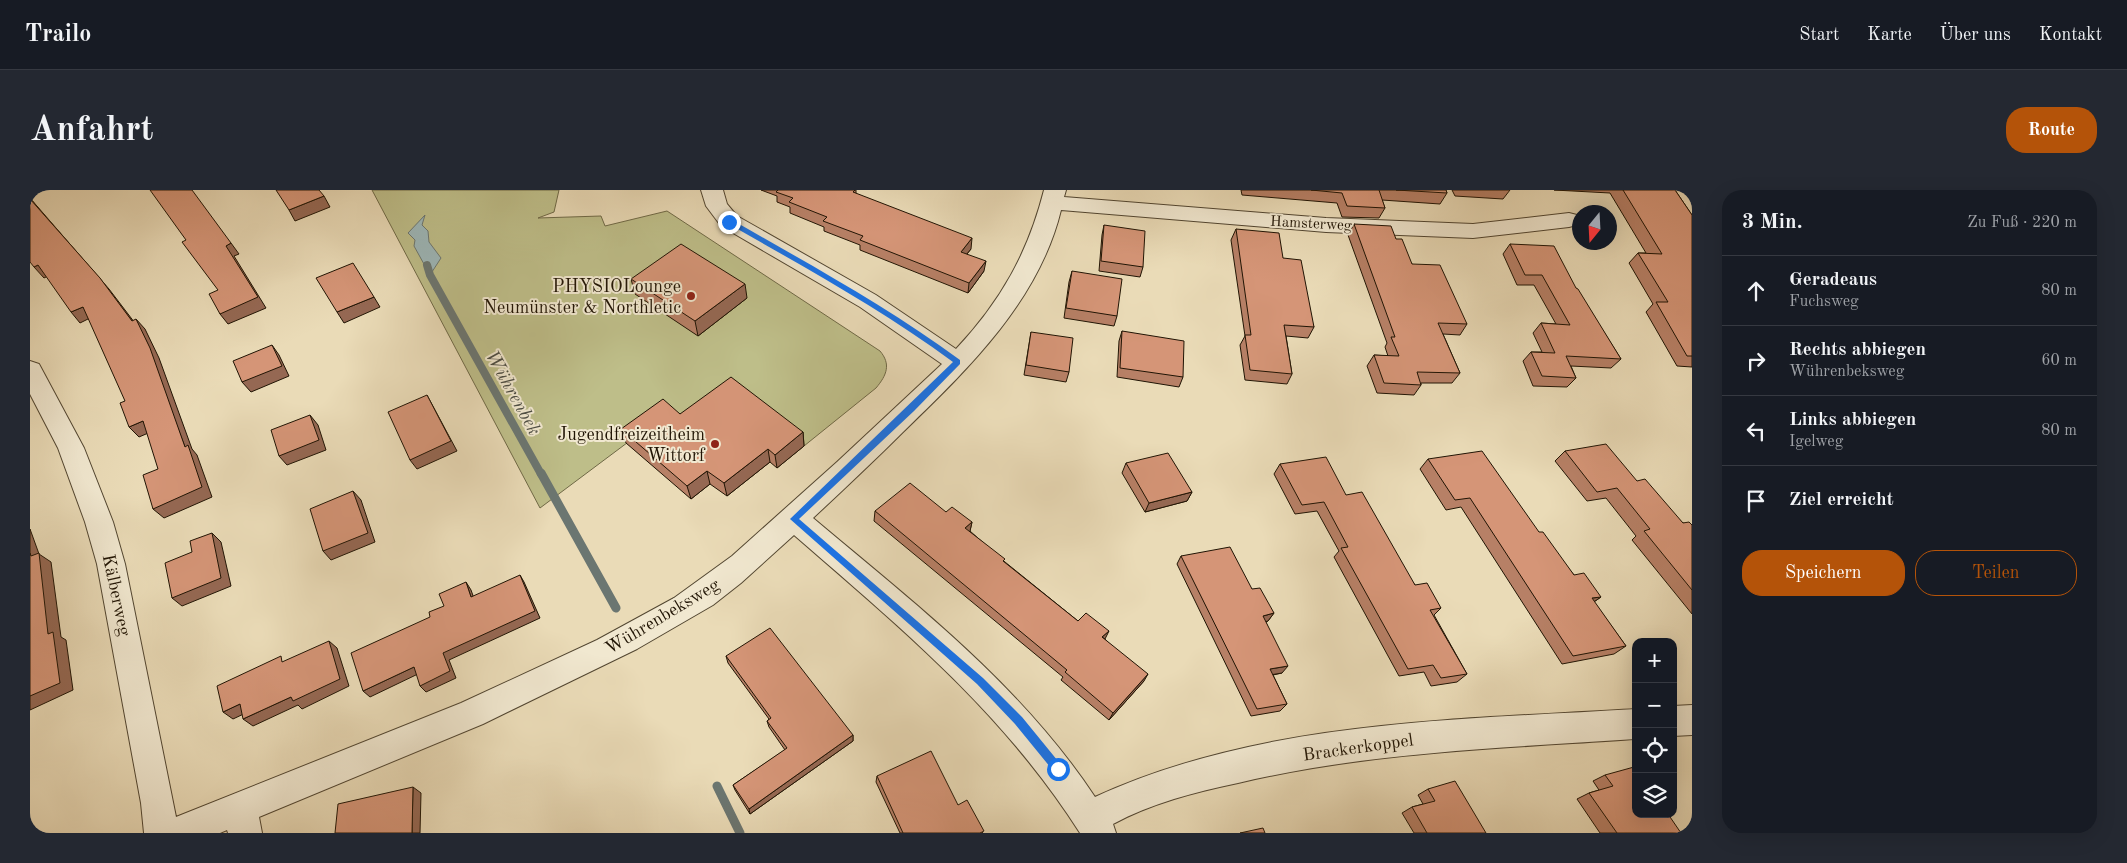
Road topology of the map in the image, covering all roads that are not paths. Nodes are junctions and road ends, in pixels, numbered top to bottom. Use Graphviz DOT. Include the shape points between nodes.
graph roads {
  1 [pos="712,190"];
  2 [pos="1054,196"];
  3 [pos="1569,220"];
  4 [pos="957,362"];
  5 [pos="30,370"];
  6 [pos="794,519"];
  7 [pos="1692,720"];
  8 [pos="1677,721"];
  9 [pos="1632,724"];
  10 [pos="243,820"];
  11 [pos="1095,825"];
  12 [pos="161,833"];
  13 [pos="178,833"];
  1 -- 4 [label="street" via="717,206 729,222 868,301"];
  2 -- 3 [label="street, Hamsterweg" via="1326,225 1473,231"];
  2 -- 4 [label="street, Wührenbeksweg" via="1032,261 1010,299"];
  4 -- 6 [label="street, Wührenbeksweg"];
  5 -- 12 [label="street, Kälberweg" via="86,483 111,564 158,803"];
  6 -- 10 [label="street, Wührenbeksweg" via="722,582 644,631 498,703"];
  6 -- 11 [label="street" via="980,681 1018,720 1058,769"];
  7 -- 8 [label="street"];
  9 -- 11 [label="street, Brackerkoppel" via="1412,739 1331,748 1246,764 1160,786 1124,799"];
  10 -- 13 [label="street, Wührenbeksweg"];
}
